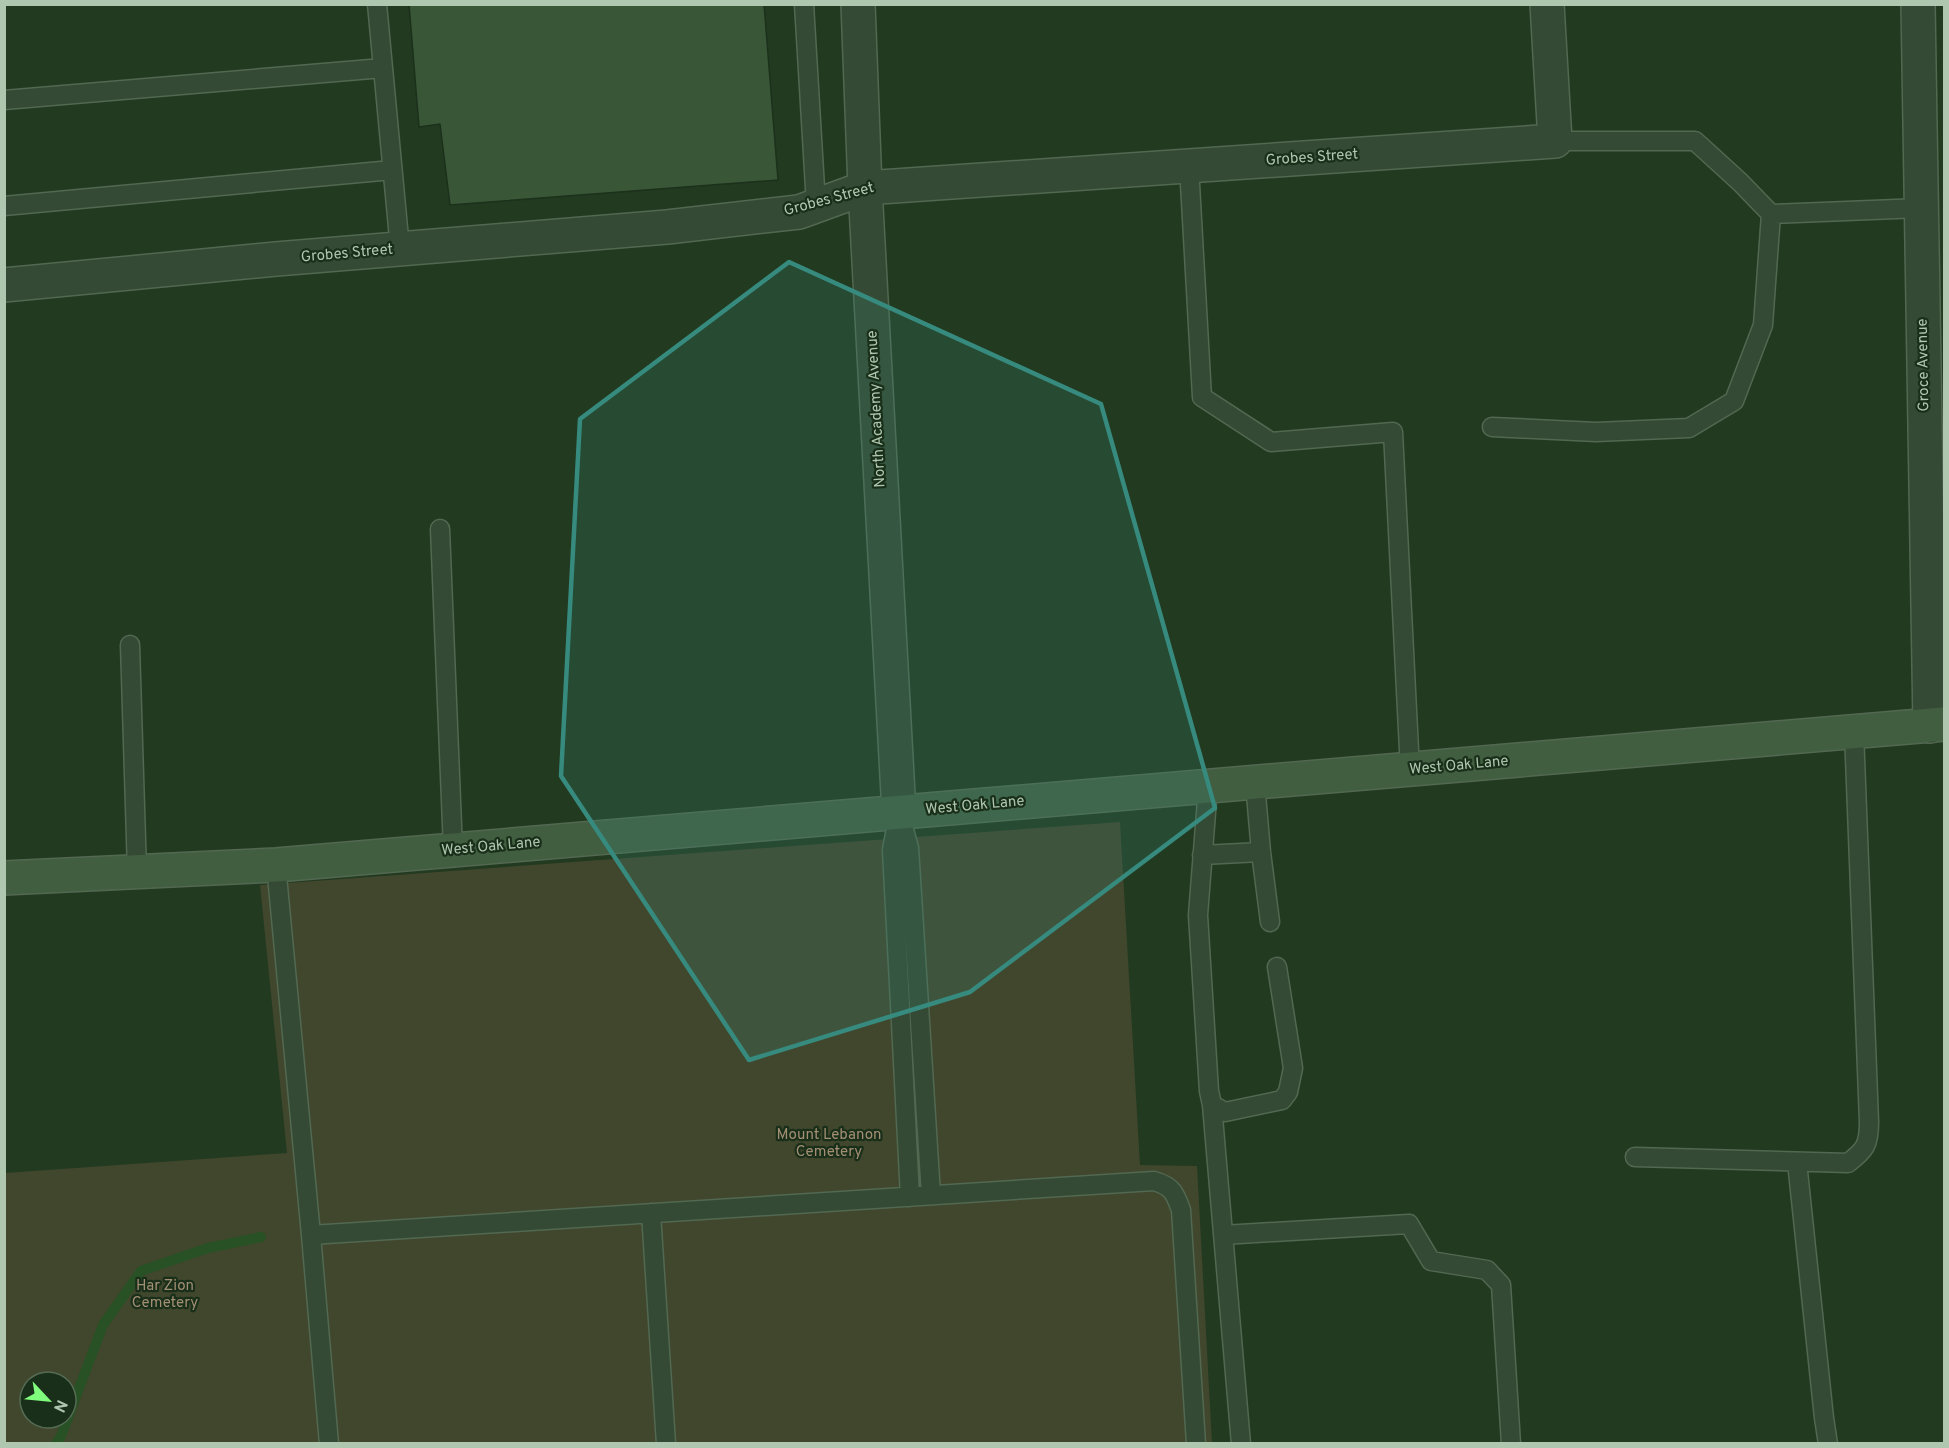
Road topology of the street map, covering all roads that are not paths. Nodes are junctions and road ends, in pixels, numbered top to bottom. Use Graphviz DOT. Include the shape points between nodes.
graph roads {
  1 [pos="377,4"];
  2 [pos="804,4"];
  3 [pos="858,4"];
  4 [pos="1547,4"];
  5 [pos="1918,4"];
  6 [pos="383,68"];
  7 [pos="4,100"];
  8 [pos="1555,141"];
  9 [pos="1189,166"];
  10 [pos="392,170"];
  11 [pos="865,188"];
  12 [pos="816,205"];
  13 [pos="4,206"];
  14 [pos="1921,208"];
  15 [pos="1771,214"];
  16 [pos="400,249"];
  17 [pos="4,285"];
  18 [pos="1492,427"];
  19 [pos="440,528"];
  20 [pos="130,645"];
  21 [pos="1937,725"];
  22 [pos="1854,732"];
  23 [pos="1410,770"];
  24 [pos="1255,783"];
  25 [pos="1208,787"];
  26 [pos="899,813"];
  27 [pos="453,850"];
  28 [pos="1261,852"];
  29 [pos="1202,855"];
  30 [pos="276,865"];
  31 [pos="136,872"];
  32 [pos="4,878"];
  33 [pos="1270,922"];
  34 [pos="1277,966"];
  35 [pos="1212,1105"];
  36 [pos="1635,1157"];
  37 [pos="1797,1162"];
  38 [pos="931,1195"];
  39 [pos="910,1197"];
  40 [pos="651,1213"];
  41 [pos="311,1235"];
  42 [pos="1223,1235"];
  43 [pos="329,1443"];
  44 [pos="666,1443"];
  45 [pos="1196,1443"];
  46 [pos="1241,1443"];
  47 [pos="1512,1443"];
  48 [pos="1828,1443"];
  1 -- 6 [label="lane"];
  2 -- 12 [label="lane"];
  3 -- 11 [label="street, North Academy Avenue"];
  4 -- 8 [label="street"];
  5 -- 14 [label="street, Groce Avenue"];
  6 -- 7 [label="lane"];
  6 -- 10 [label="lane"];
  8 -- 9 [label="street, Grobes Street"];
  8 -- 15 [label="lane" via="1695,141"];
  9 -- 11 [label="street, Grobes Street"];
  9 -- 23 [label="lane" via="1202,397 1271,442 1393,432"];
  10 -- 13 [label="lane"];
  10 -- 16 [label="lane"];
  11 -- 12 [label="street, Grobes Street"];
  11 -- 26 [label="street, North Academy Avenue"];
  12 -- 16 [label="street, Grobes Street" via="799,212 667,227"];
  14 -- 15 [label="lane"];
  14 -- 21 [label="street, Groce Avenue"];
  15 -- 18 [label="lane" via="1763,325 1734,401 1689,428 1596,432"];
  16 -- 17 [label="street, Grobes Street"];
  19 -- 27 [label="lane"];
  20 -- 31 [label="lane"];
  21 -- 22 [label="main road, West Oak Lane"];
  22 -- 23 [label="main road, West Oak Lane"];
  22 -- 37 [label="lane" via="1869,1138 1863,1152 1848,1163"];
  23 -- 24 [label="main road, West Oak Lane"];
  24 -- 25 [label="main road, West Oak Lane"];
  24 -- 28 [label="lane"];
  25 -- 26 [label="main road, West Oak Lane"];
  25 -- 29 [label="lane"];
  26 -- 27 [label="main road, West Oak Lane"];
  26 -- 38 [label="lane" via="909,848"];
  26 -- 39 [label="lane" via="892,850"];
  27 -- 30 [label="main road, West Oak Lane"];
  28 -- 29 [label="lane"];
  28 -- 33 [label="lane"];
  29 -- 35 [label="lane" via="1198,915"];
  30 -- 31 [label="main road, West Oak Lane"];
  30 -- 41 [label="lane"];
  31 -- 32 [label="main road, West Oak Lane"];
  34 -- 35 [label="lane" via="1293,1068 1288,1092 1282,1100 1225,1112"];
  35 -- 42 [label="lane"];
  36 -- 37 [label="lane"];
  37 -- 48 [label="lane"];
  38 -- 39 [label="lane"];
  38 -- 45 [label="lane" via="1154,1181 1166,1184 1182,1210"];
  39 -- 40 [label="lane"];
  40 -- 41 [label="lane"];
  40 -- 44 [label="lane"];
  41 -- 43 [label="lane"];
  42 -- 46 [label="lane"];
  42 -- 47 [label="lane" via="1408,1224 1431,1262 1487,1270 1501,1285"];
}
